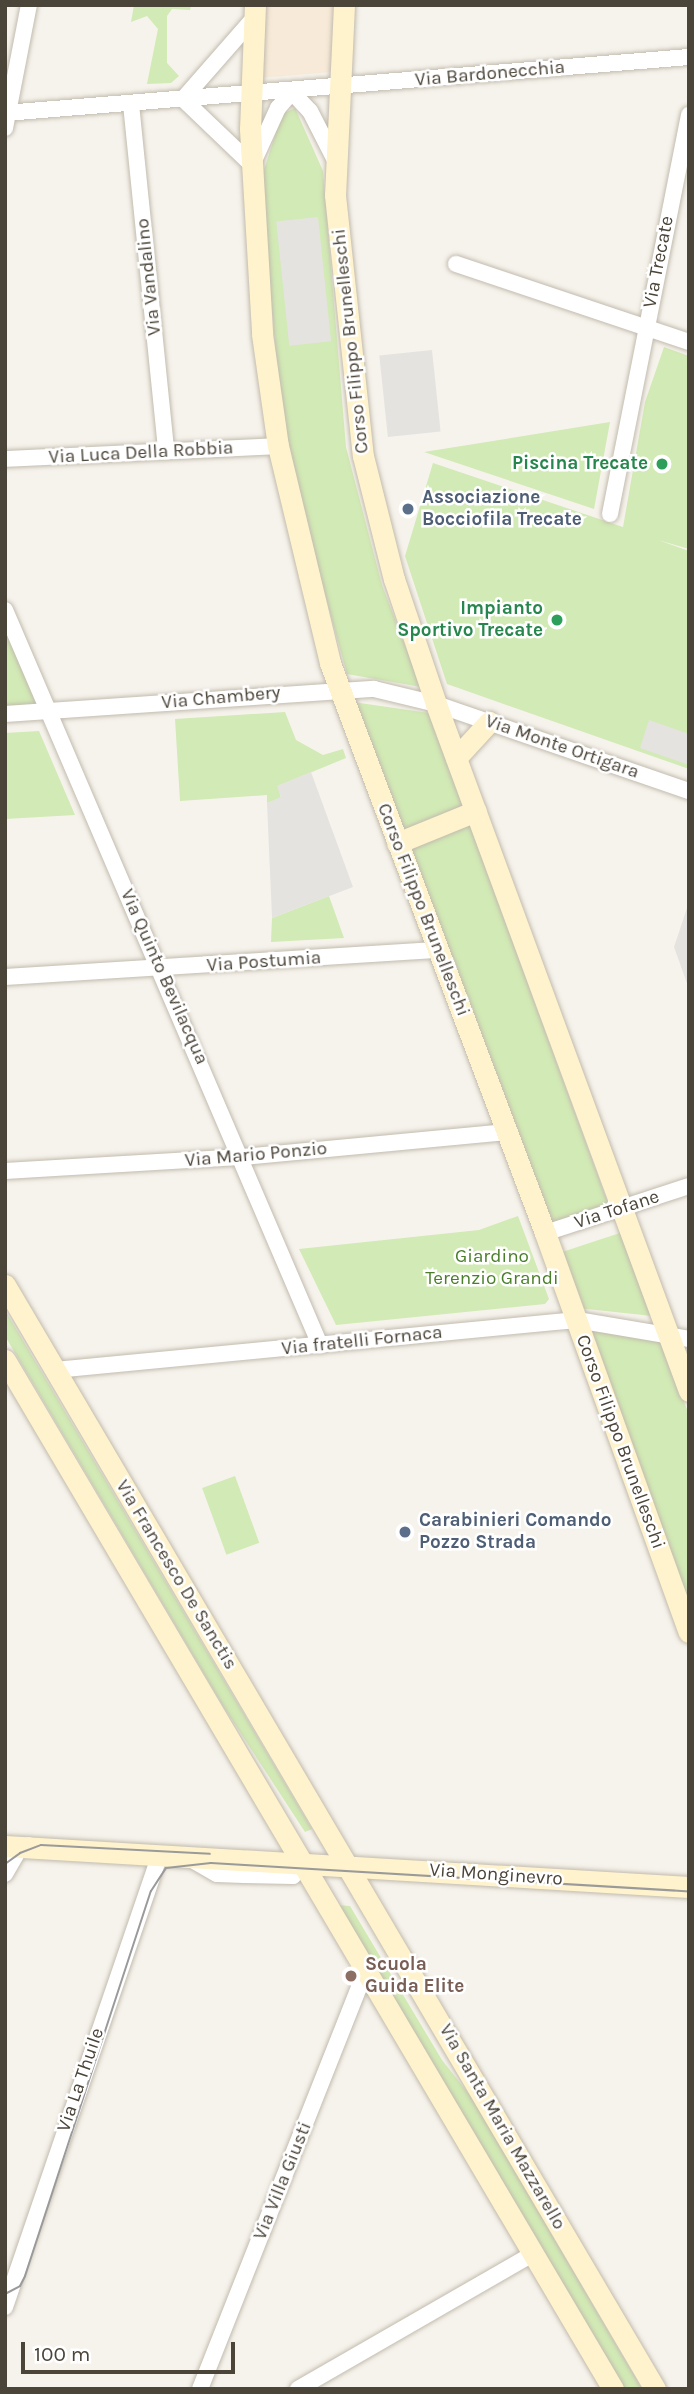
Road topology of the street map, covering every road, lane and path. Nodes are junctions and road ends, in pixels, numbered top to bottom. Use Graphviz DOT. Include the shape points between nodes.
graph roads {
  1 [pos="29,5"];
  2 [pos="344,5"];
  3 [pos="255,12"];
  4 [pos="689,57"];
  5 [pos="339,87"];
  6 [pos="292,92"];
  7 [pos="251,94"];
  8 [pos="183,99"];
  9 [pos="131,104"];
  10 [pos="689,115"];
  11 [pos="6,118"];
  12 [pos="335,160"];
  13 [pos="251,165"];
  14 [pos="456,264"];
  15 [pos="646,327"];
  16 [pos="689,342"];
  17 [pos="278,446"];
  18 [pos="166,451"];
  19 [pos="5,459"];
  20 [pos="610,514"];
  21 [pos="5,610"];
  22 [pos="339,689"];
  23 [pos="436,704"];
  24 [pos="48,712"];
  25 [pos="5,714"];
  26 [pos="489,722"];
  27 [pos="456,758"];
  28 [pos="689,791"];
  29 [pos="476,811"];
  30 [pos="397,843"];
  31 [pos="439,950"];
  32 [pos="160,969"];
  33 [pos="5,977"];
  34 [pos="507,1132"];
  35 [pos="243,1157"];
  36 [pos="5,1171"];
  37 [pos="689,1186"];
  38 [pos="621,1210"];
  39 [pos="545,1233"];
  40 [pos="5,1285"];
  41 [pos="577,1320"];
  42 [pos="668,1333"];
  43 [pos="689,1339"];
  44 [pos="320,1345"];
  45 [pos="8,1369"];
  46 [pos="55,1370"];
  47 [pos="689,1391"];
  48 [pos="689,1632"];
  49 [pos="13,1847"];
  50 [pos="160,1855"];
  51 [pos="186,1857"];
  52 [pos="303,1864"];
  53 [pos="348,1866"];
  54 [pos="5,1874"];
  55 [pos="689,1887"];
  56 [pos="368,1975"];
  57 [pos="533,2253"];
  58 [pos="7,2296"];
  59 [pos="200,2389"];
  60 [pos="298,2389"];
  61 [pos="613,2389"];
  62 [pos="655,2389"];
  1 -- 11 [label="street"];
  2 -- 5 [label="street, Corso Filippo Brunelleschi"];
  3 -- 7 [label="street, Corso Filippo Brunelleschi"];
  3 -- 8 [label="street, Corso Filippo Brunelleschi"];
  4 -- 5 [label="street, Via Bardonecchia"];
  5 -- 6 [label="street, Via Bardonecchia"];
  5 -- 12 [label="street, Corso Filippo Brunelleschi"];
  6 -- 7 [label="street"];
  6 -- 12 [label="street, Corso Filippo Brunelleschi" via="310,111"];
  6 -- 13 [label="street, Corso Filippo Brunelleschi" via="278,108"];
  7 -- 8 [label="street"];
  7 -- 13 [label="street, Corso Filippo Brunelleschi"];
  8 -- 9 [label="street"];
  8 -- 13 [label="street"];
  9 -- 11 [label="street"];
  9 -- 18 [label="street, Via Vandalino"];
  10 -- 15 [label="street, Via Trecate"];
  12 -- 23 [label="street, Corso Filippo Brunelleschi" via="360,441 394,579"];
  13 -- 17 [label="street, Corso Filippo Brunelleschi" via="262,334"];
  14 -- 15 [label="street, Via Trecate"];
  15 -- 16 [label="street"];
  15 -- 20 [label="street, Via Trecate"];
  17 -- 18 [label="street, Via Luca Della Robbia"];
  17 -- 22 [label="street, Corso Filippo Brunelleschi"];
  18 -- 19 [label="street, Via Luca Della Robbia"];
  21 -- 24 [label="street, Via Quinto Bevilacqua"];
  22 -- 23 [label="street, Via Chambery" via="397,692"];
  22 -- 24 [label="street, Via Chambery"];
  22 -- 30 [label="street, Corso Filippo Brunelleschi"];
  23 -- 26 [label="street, Via Monte Ortigara"];
  23 -- 27 [label="street, Corso Filippo Brunelleschi"];
  24 -- 25 [label="street, Via Chambery"];
  24 -- 32 [label="street, Via Quinto Bevilacqua"];
  26 -- 27 [label="street"];
  26 -- 28 [label="street, Via Monte Ortigara"];
  27 -- 29 [label="street, Corso Filippo Brunelleschi"];
  29 -- 30 [label="street"];
  29 -- 38 [label="street, Corso Filippo Brunelleschi"];
  30 -- 31 [label="street, Corso Filippo Brunelleschi"];
  31 -- 32 [label="street, Via Postumia"];
  31 -- 34 [label="street, Corso Filippo Brunelleschi"];
  32 -- 33 [label="street, Via Postumia"];
  32 -- 35 [label="street, Via Quinto Bevilacqua"];
  34 -- 35 [label="street, Via Mario Ponzio"];
  34 -- 39 [label="street, Corso Filippo Brunelleschi"];
  35 -- 36 [label="street, Via Mario Ponzio"];
  35 -- 44 [label="street, Via Quinto Bevilacqua"];
  37 -- 38 [label="street, Via Tofane"];
  38 -- 39 [label="street, Via Tofane"];
  38 -- 42 [label="street, Corso Filippo Brunelleschi"];
  39 -- 41 [label="street, Corso Filippo Brunelleschi"];
  40 -- 46 [label="street, Via Francesco De Sanctis"];
  41 -- 42 [label="street, Via fratelli Fornaca"];
  41 -- 44 [label="street, Via fratelli Fornaca"];
  41 -- 48 [label="street, Corso Filippo Brunelleschi"];
  42 -- 43 [label="street, Via fratelli Fornaca"];
  42 -- 47 [label="street, Corso Filippo Brunelleschi"];
  44 -- 46 [label="street, Via fratelli Fornaca"];
  45 -- 52 [label="street, Via Francesco De Sanctis"];
  46 -- 53 [label="street, Via Francesco De Sanctis"];
  49 -- 50 [label="street, Via Monginevro"];
  49 -- 51 [label="street, Via Monginevro" via="42,1840 132,1843"];
  49 -- 54 [label="street"];
  50 -- 51 [label="street, Via Monginevro"];
  50 -- 58 [label="street, Via La Thuile"];
  51 -- 52 [label="street, Via Monginevro"];
  52 -- 53 [label="street, Via Monginevro"];
  52 -- 56 [label="street, Via Santa Maria Mazzarello"];
  53 -- 55 [label="street, Via Monginevro"];
  53 -- 62 [label="street, Via Santa Maria Mazzarello"];
  56 -- 57 [label="street, Via Santa Maria Mazzarello"];
  56 -- 59 [label="street, Via Villa Giusti" via="359,1987"];
  57 -- 60 [label="street, Via Santa Maria Mazzarello"];
  57 -- 61 [label="street, Via Santa Maria Mazzarello"];
}
